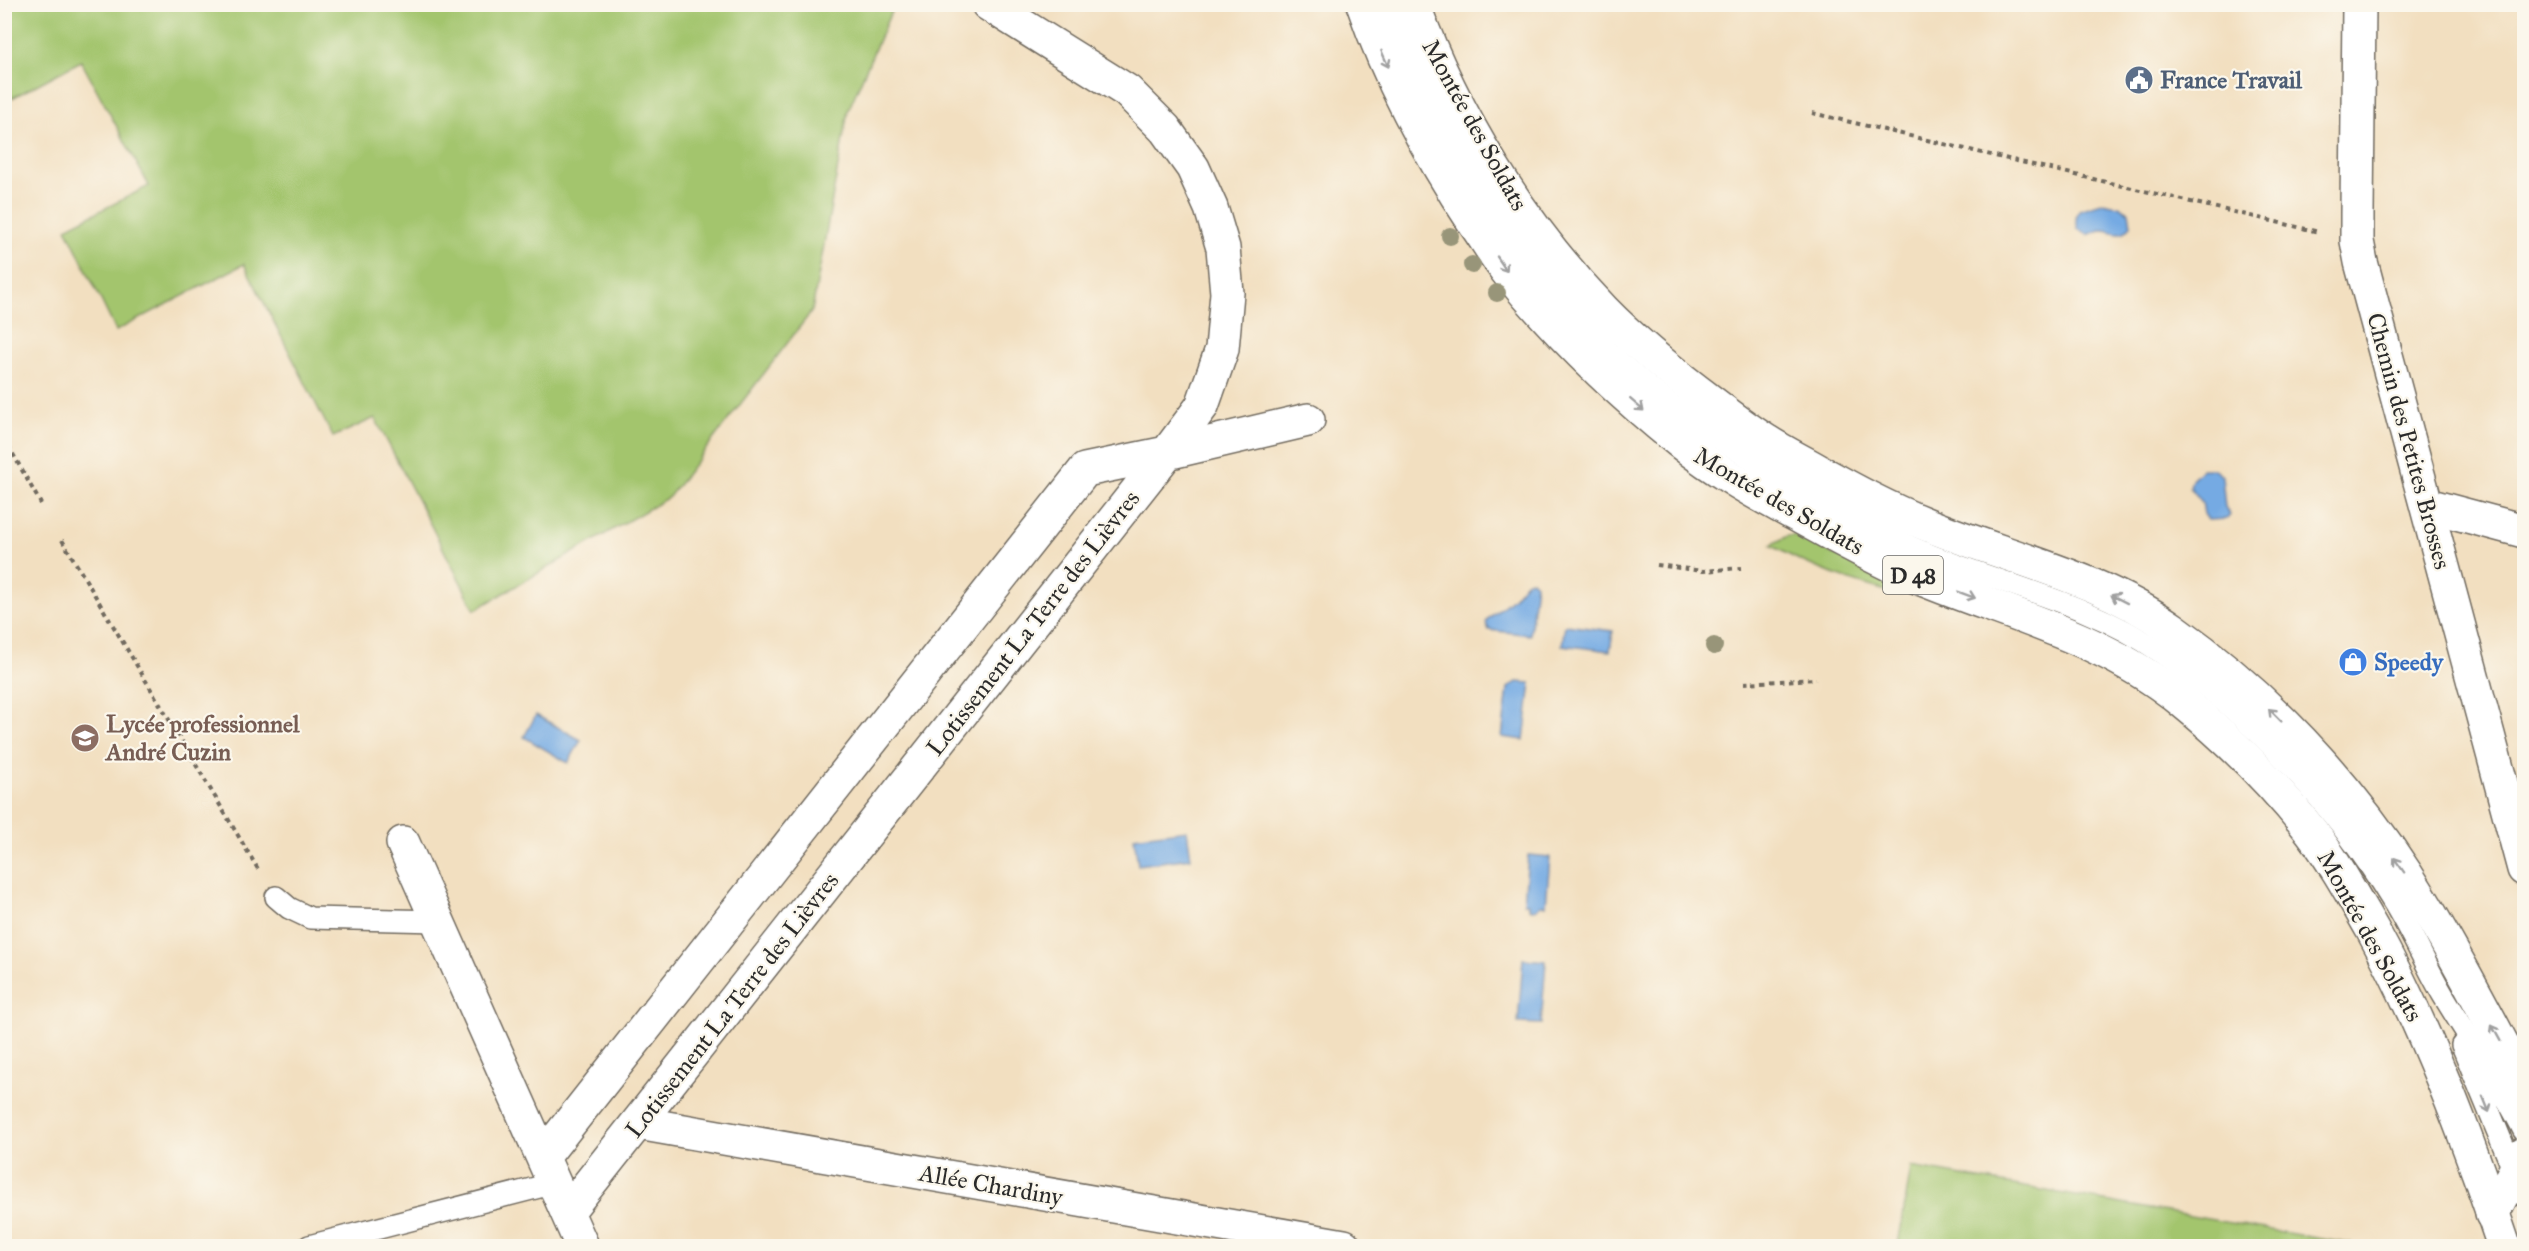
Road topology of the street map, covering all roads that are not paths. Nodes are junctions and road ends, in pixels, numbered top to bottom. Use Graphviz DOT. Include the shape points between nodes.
graph roads {
  1 [pos="988,4"];
  2 [pos="1363,4"];
  3 [pos="1386,4"];
  4 [pos="1413,4"];
  5 [pos="2359,4"];
  6 [pos="1308,420"];
  7 [pos="1167,453"];
  8 [pos="2427,505"];
  9 [pos="2524,531"];
  10 [pos="403,843"];
  11 [pos="2524,869"];
  12 [pos="276,897"];
  13 [pos="438,921"];
  14 [pos="2441,992"];
  15 [pos="2524,1085"];
  16 [pos="638,1123"];
  17 [pos="2524,1131"];
  18 [pos="555,1184"];
  19 [pos="2515,1189"];
  20 [pos="309,1246"];
  21 [pos="582,1246"];
  22 [pos="1344,1246"];
  23 [pos="2504,1246"];
  1 -- 7 [label="street, Lotissement La Terre des Lièvres" via="1127,91 1165,129 1193,168 1211,208 1223,248 1227,293 1222,349 1202,406"];
  2 -- 19 [label="street, Montée des Soldats / D 48, one-way" via="1408,109 1434,158 1507,272 1568,341 1675,438 1758,494 1847,543 1910,574 2098,648 2143,672 2181,700 2268,782 2313,833 2356,900 2399,980 2464,1128"];
  3 -- 14 [label="lane" via="1427,98 1482,196 1538,275 1613,356 1713,435 1806,492 1915,549 2058,600 2111,624 2157,650 2199,681 2290,766 2340,824 2392,900"];
  15 -- 4 [label="street, Montée des Soldats / D 48, one-way" via="2405,873 2355,803 2310,750 2264,705 2172,628 2124,601 2069,574 1923,523 1868,498 1765,441 1678,378 1603,310 1529,223 1438,67"];
  5 -- 8 [label="street, Chemin des Petites Brosses" via="2357,241"];
  6 -- 7 [label="street"];
  7 -- 16 [label="street, Lotissement La Terre des Lièvres"];
  7 -- 18 [label="street" via="1085,470"];
  8 -- 9 [label="street"];
  8 -- 11 [label="street, Chemin des Petites Brosses"];
  10 -- 13 [label="street"];
  12 -- 13 [label="lane" via="310,918"];
  13 -- 18 [label="street"];
  14 -- 17 [label="lane"];
  14 -- 19 [label="lane, one-way"];
  16 -- 18 [label="street, Lotissement La Terre des Lièvres"];
  16 -- 22 [label="street, Allée Chardiny"];
  18 -- 20 [label="lane"];
  18 -- 21 [label="street"];
  19 -- 23 [label="street, Montée des Soldats / D 48"];
}
